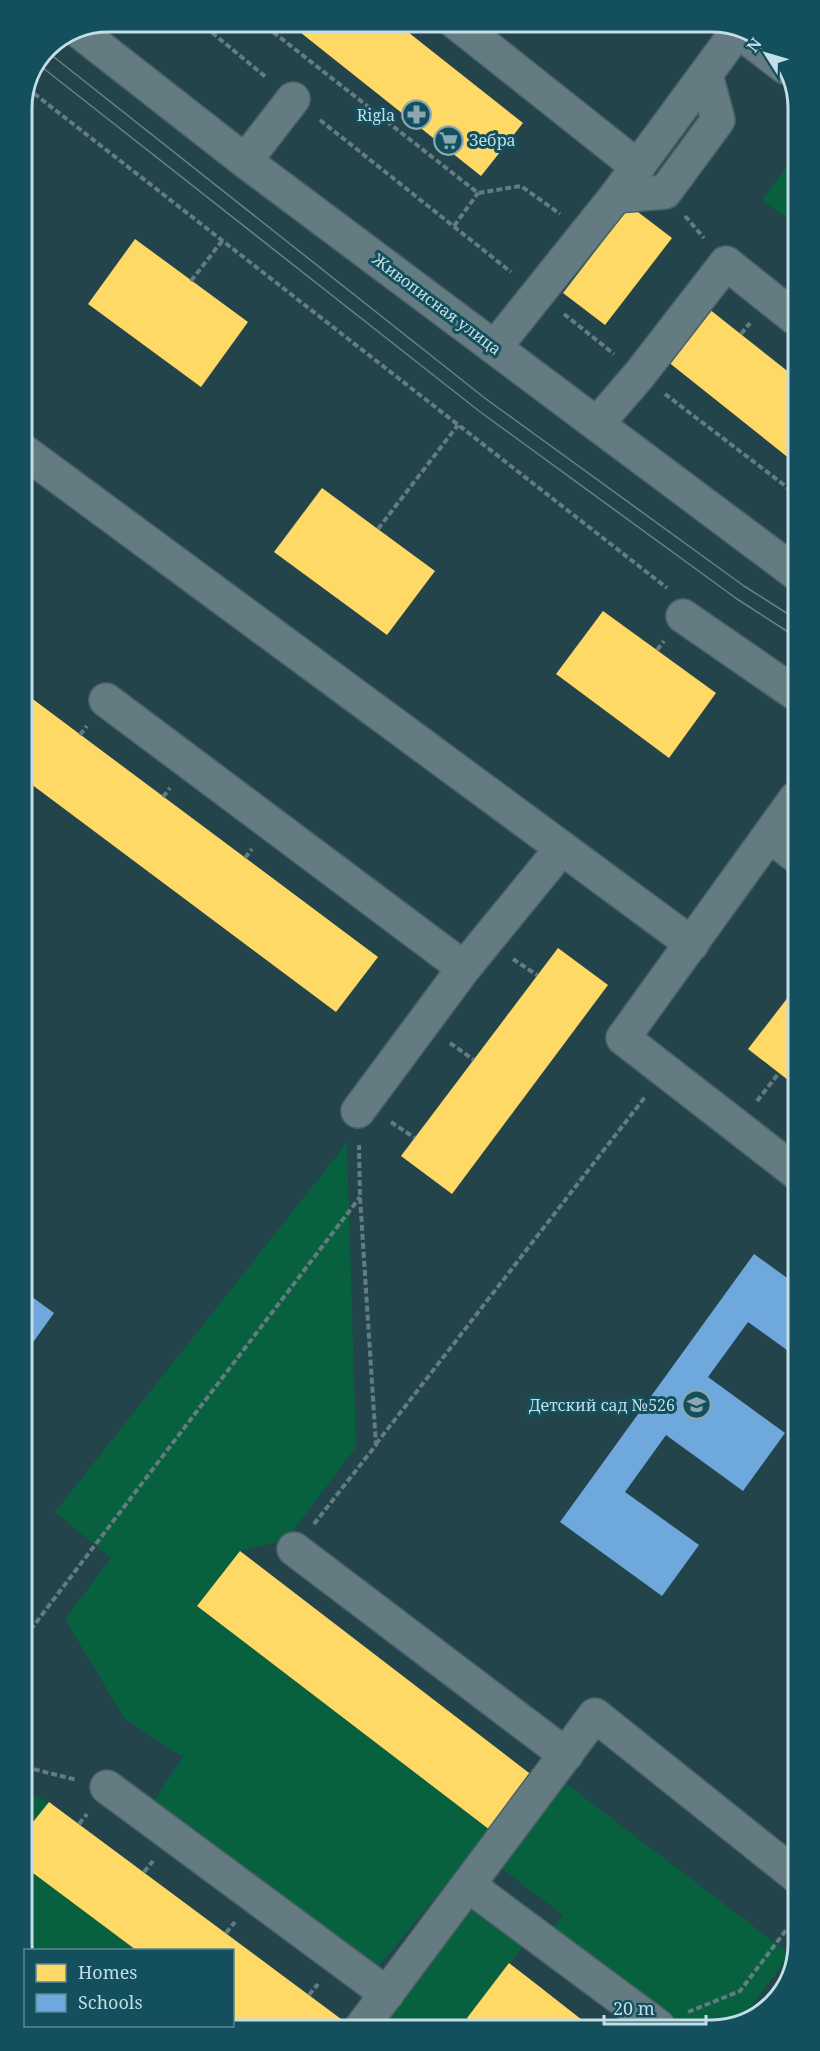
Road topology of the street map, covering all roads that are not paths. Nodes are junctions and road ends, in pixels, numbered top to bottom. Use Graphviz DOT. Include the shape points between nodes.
graph roads {
  1 [pos="468,32"];
  2 [pos="735,35"];
  3 [pos="85,36"];
  4 [pos="705,75"];
  5 [pos="293,99"];
  6 [pos="245,161"];
  7 [pos="638,167"];
  8 [pos="616,196"];
  9 [pos="788,312"];
  10 [pos="495,347"];
  11 [pos="597,424"];
  12 [pos="32,457"];
  13 [pos="788,567"];
  14 [pos="677,604"];
  15 [pos="788,688"];
  16 [pos="106,700"];
  17 [pos="788,810"];
  18 [pos="770,836"];
  19 [pos="562,848"];
  20 [pos="788,850"];
  21 [pos="692,944"];
  22 [pos="464,968"];
  23 [pos="358,1111"];
  24 [pos="788,1166"];
  25 [pos="294,1549"];
  26 [pos="566,1755"];
  27 [pos="107,1787"];
  28 [pos="788,1869"];
  29 [pos="468,1885"];
  30 [pos="387,1994"];
  31 [pos="368,2019"];
  32 [pos="650,2020"];
  1 -- 7 [label="street"];
  2 -- 4 [label="street"];
  3 -- 6 [label="street, Живописная улица"];
  4 -- 7 [label="street"];
  4 -- 8 [label="street" via="718,120 665,192"];
  5 -- 6 [label="street"];
  6 -- 10 [label="street, Живописная улица"];
  7 -- 8 [label="street"];
  8 -- 10 [label="street"];
  9 -- 11 [label="street" via="726,263"];
  10 -- 11 [label="street, Живописная улица"];
  11 -- 13 [label="street, Живописная улица"];
  12 -- 19 [label="street"];
  14 -- 15 [label="street"];
  16 -- 22 [label="street"];
  17 -- 18 [label="street"];
  18 -- 20 [label="street"];
  18 -- 21 [label="street"];
  19 -- 21 [label="street"];
  19 -- 22 [label="street"];
  21 -- 24 [label="street" via="623,1038"];
  22 -- 23 [label="street"];
  25 -- 26 [label="street"];
  26 -- 28 [label="street" via="596,1715"];
  26 -- 29 [label="street"];
  27 -- 30 [label="street"];
  29 -- 30 [label="street"];
  29 -- 32 [label="street"];
  30 -- 31 [label="street"];
}
